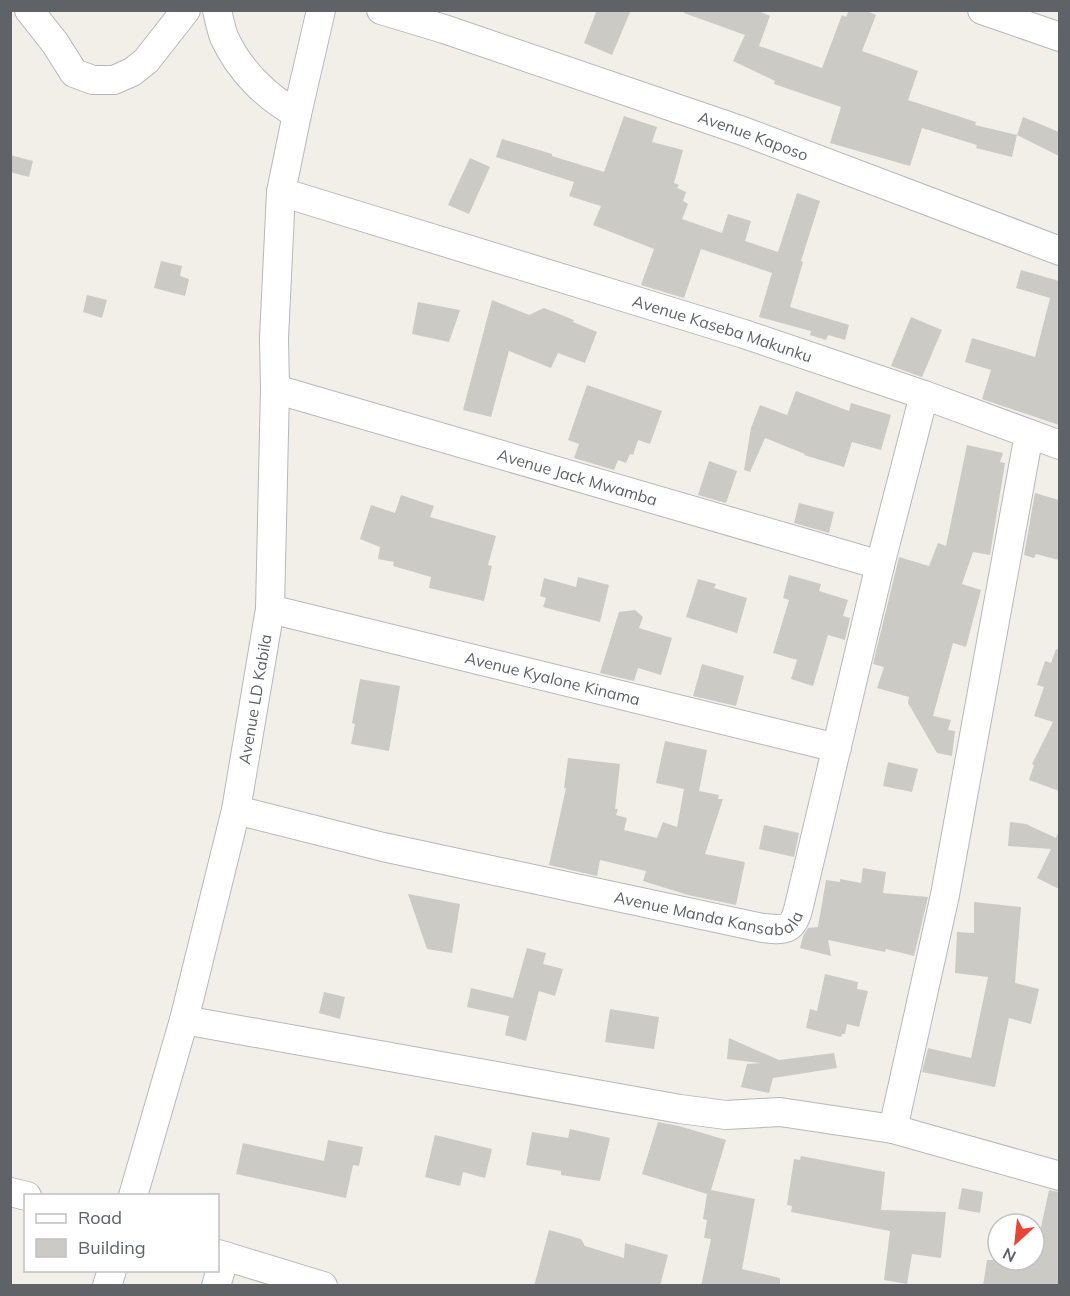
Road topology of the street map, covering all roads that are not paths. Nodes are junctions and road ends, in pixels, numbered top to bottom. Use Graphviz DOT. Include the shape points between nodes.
graph roads {
  1 [pos="29,10"];
  2 [pos="186,10"];
  3 [pos="217,10"];
  4 [pos="321,10"];
  5 [pos="381,10"];
  6 [pos="982,10"];
  7 [pos="448,20"];
  8 [pos="1059,37"];
  9 [pos="297,114"];
  10 [pos="282,192"];
  11 [pos="1059,251"];
  12 [pos="275,389"];
  13 [pos="924,395"];
  14 [pos="1029,434"];
  15 [pos="1059,445"];
  16 [pos="880,565"];
  17 [pos="270,609"];
  18 [pos="837,748"];
  19 [pos="236,810"];
  20 [pos="184,1020"];
  21 [pos="893,1129"];
  22 [pos="1059,1176"];
  23 [pos="135,1194"];
  24 [pos="221,1255"];
  25 [pos="322,1286"];
  1 -- 2 [label="street" via="74,73 93,80 114,80 146,61"];
  3 -- 9 [label="street" via="236,59 257,85"];
  4 -- 9 [label="street, Avenue LD Kabila"];
  5 -- 7 [label="street, Avenue Kaposo"];
  6 -- 8 [label="street"];
  7 -- 11 [label="street, Avenue Kaposo"];
  9 -- 10 [label="street, Avenue LD Kabila"];
  10 -- 12 [label="street, Avenue LD Kabila"];
  10 -- 13 [label="street, Avenue Kaseba Makunku" via="744,334"];
  12 -- 16 [label="street, Avenue Jack Mwamba"];
  12 -- 17 [label="street, Avenue LD Kabila"];
  13 -- 14 [label="street, Avenue Kaseba Makunku"];
  13 -- 16 [label="street, Avenue Manda Kansabala"];
  14 -- 15 [label="street, Avenue Kaseba Makunku"];
  14 -- 21 [label="street" via="945,895"];
  16 -- 18 [label="street, Avenue Manda Kansabala"];
  17 -- 18 [label="street, Avenue Kyalone Kinama"];
  17 -- 19 [label="street, Avenue LD Kabila"];
  18 -- 19 [label="street, Avenue Manda Kansabala" via="795,920 788,928 779,930 383,847"];
  19 -- 20 [label="street, Avenue LD Kabila"];
  20 -- 21 [label="street" via="680,1109 726,1115 780,1112"];
  20 -- 23 [label="street, Avenue LD Kabila"];
  21 -- 22 [label="street"];
  24 -- 25 [label="street"];
}
